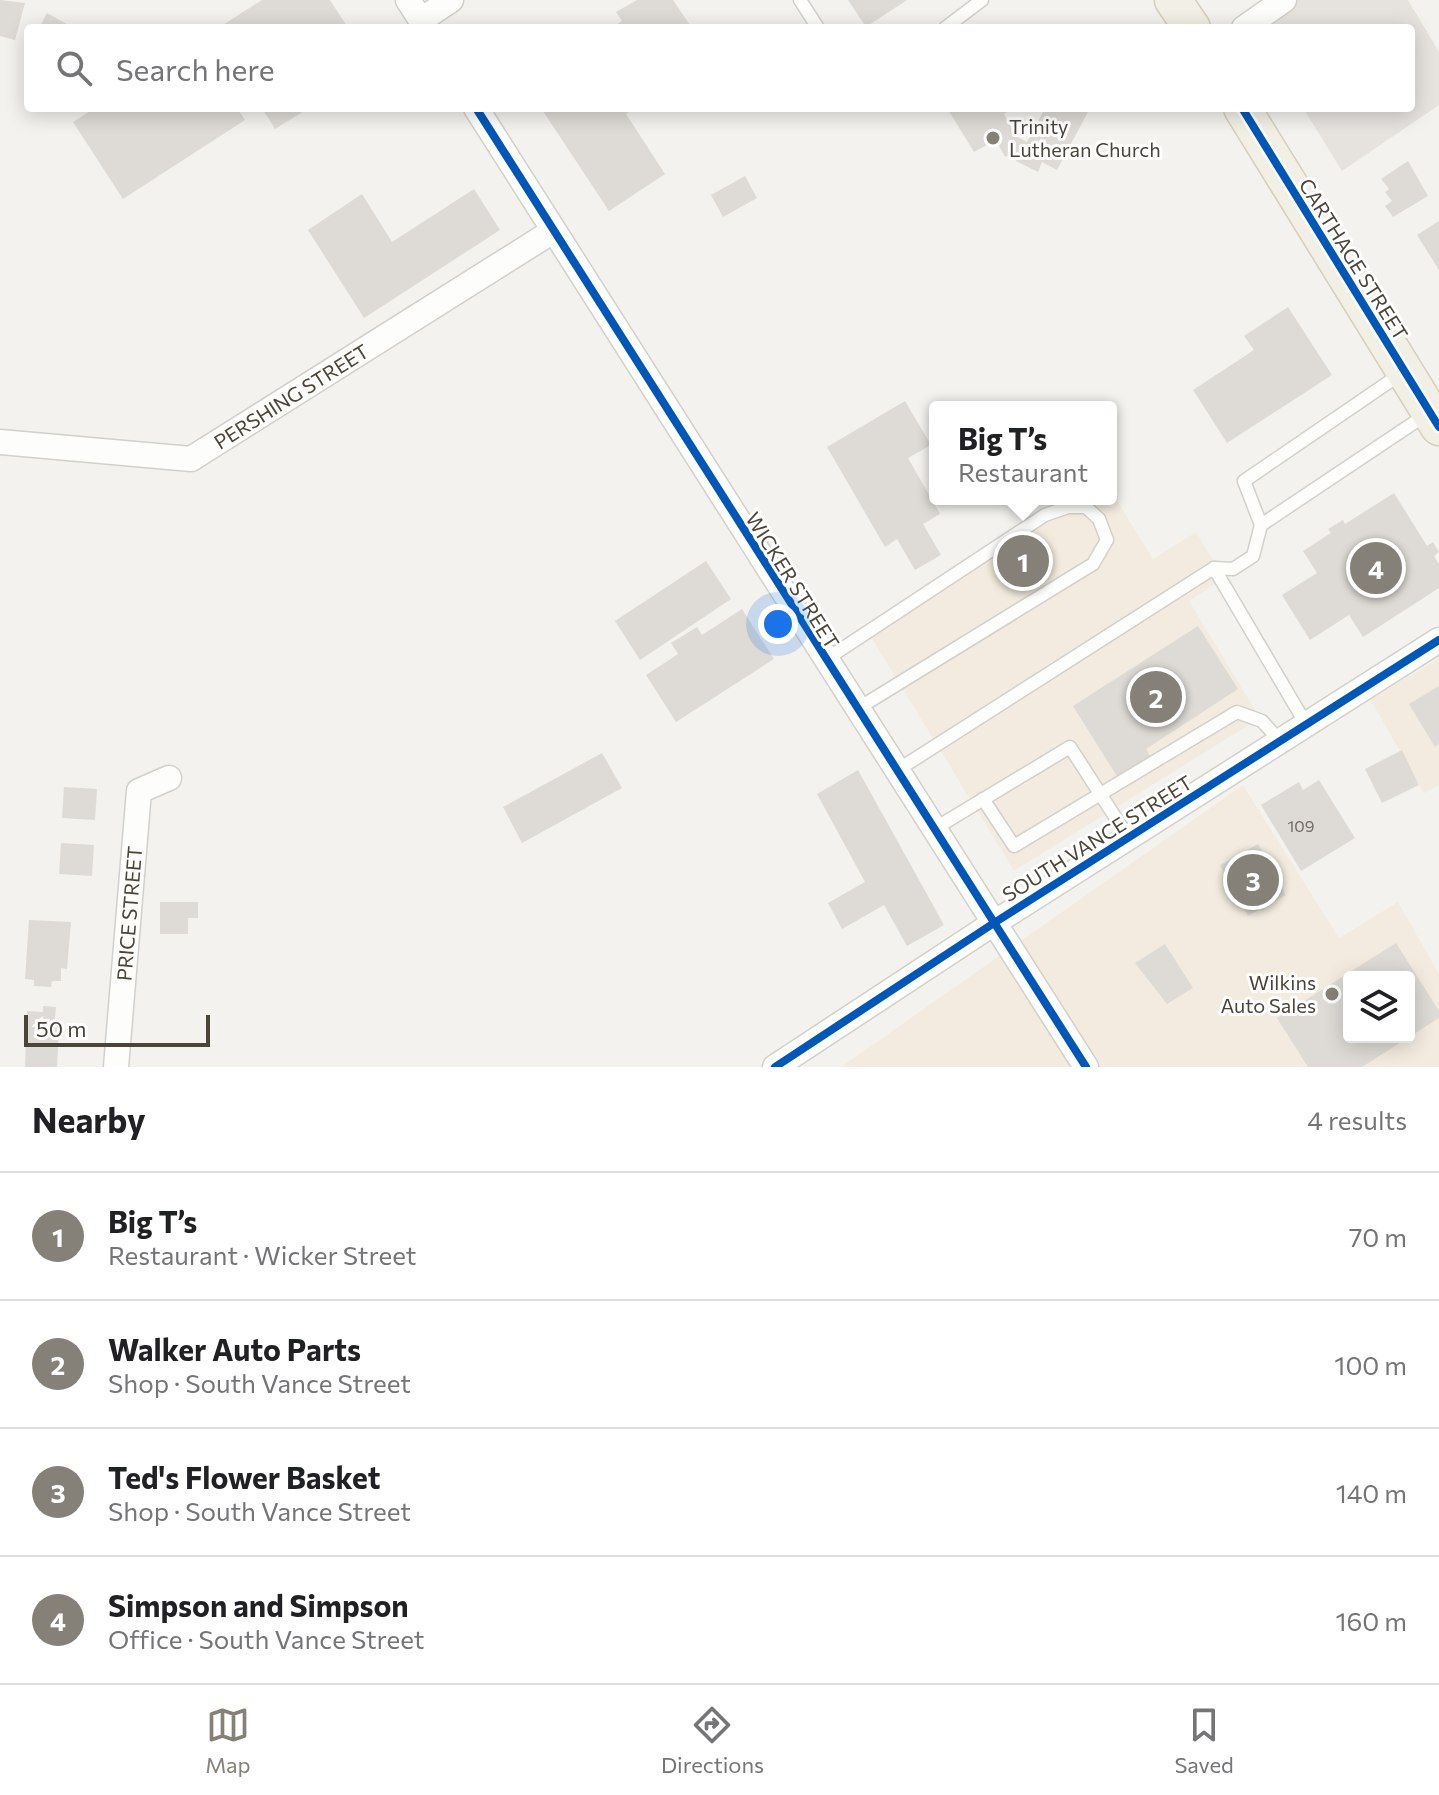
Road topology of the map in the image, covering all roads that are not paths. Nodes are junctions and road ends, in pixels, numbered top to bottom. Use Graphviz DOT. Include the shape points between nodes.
graph roads {
  1 [pos="451,0"];
  2 [pos="800,0"];
  3 [pos="982,0"];
  4 [pos="1173,0"];
  5 [pos="1284,0"];
  6 [pos="418,16"];
  7 [pos="815,24"];
  8 [pos="950,24"];
  9 [pos="1189,24"];
  10 [pos="1250,24"];
  11 [pos="479,112"];
  12 [pos="1244,112"];
  13 [pos="553,231"];
  14 [pos="1404,372"];
  15 [pos="1436,415"];
  16 [pos="0,442"];
  17 [pos="1261,525"];
  18 [pos="1214,568"];
  19 [pos="1439,640"];
  20 [pos="825,660"];
  21 [pos="857,709"];
  22 [pos="1306,724"];
  23 [pos="1280,741"];
  24 [pos="896,771"];
  25 [pos="169,778"];
  26 [pos="1101,796"];
  27 [pos="983,799"];
  28 [pos="934,829"];
  29 [pos="1128,837"];
  30 [pos="994,923"];
  31 [pos="116,1067"];
  32 [pos="775,1067"];
  33 [pos="1086,1067"];
  1 -- 6 [label="street"];
  2 -- 7 [label="lane"];
  3 -- 8 [label="lane"];
  4 -- 9 [label="main road"];
  5 -- 10 [label="street"];
  11 -- 13 [label="street, WICKER STREET"];
  12 -- 14 [label="main road, CARTHAGE STREET"];
  13 -- 16 [label="street, PERSHING STREET" via="191,459"];
  13 -- 20 [label="street, WICKER STREET"];
  14 -- 15 [label="main road, CARTHAGE STREET"];
  14 -- 17 [label="lane" via="1244,481"];
  15 -- 17 [label="lane"];
  17 -- 18 [label="lane" via="1253,556 1233,569"];
  18 -- 22 [label="lane"];
  18 -- 24 [label="lane"];
  19 -- 22 [label="street, SOUTH VANCE STREET"];
  20 -- 21 [label="street, WICKER STREET"];
  20 -- 21 [label="lane" via="1045,515 1086,507 1099,519 1107,540 1093,564"];
  21 -- 24 [label="street, WICKER STREET"];
  22 -- 23 [label="street, SOUTH VANCE STREET"];
  23 -- 26 [label="lane" via="1262,721 1237,712"];
  23 -- 29 [label="street, SOUTH VANCE STREET"];
  24 -- 28 [label="street, WICKER STREET"];
  25 -- 31 [label="street, PRICE STREET" via="139,791"];
  26 -- 27 [label="lane" via="1014,846"];
  26 -- 27 [label="lane" via="1070,747"];
  26 -- 29 [label="lane"];
  27 -- 28 [label="lane"];
  28 -- 30 [label="street, WICKER STREET"];
  29 -- 30 [label="street, SOUTH VANCE STREET"];
  30 -- 32 [label="street, SOUTH VANCE STREET"];
  30 -- 33 [label="street, WICKER STREET"];
}
